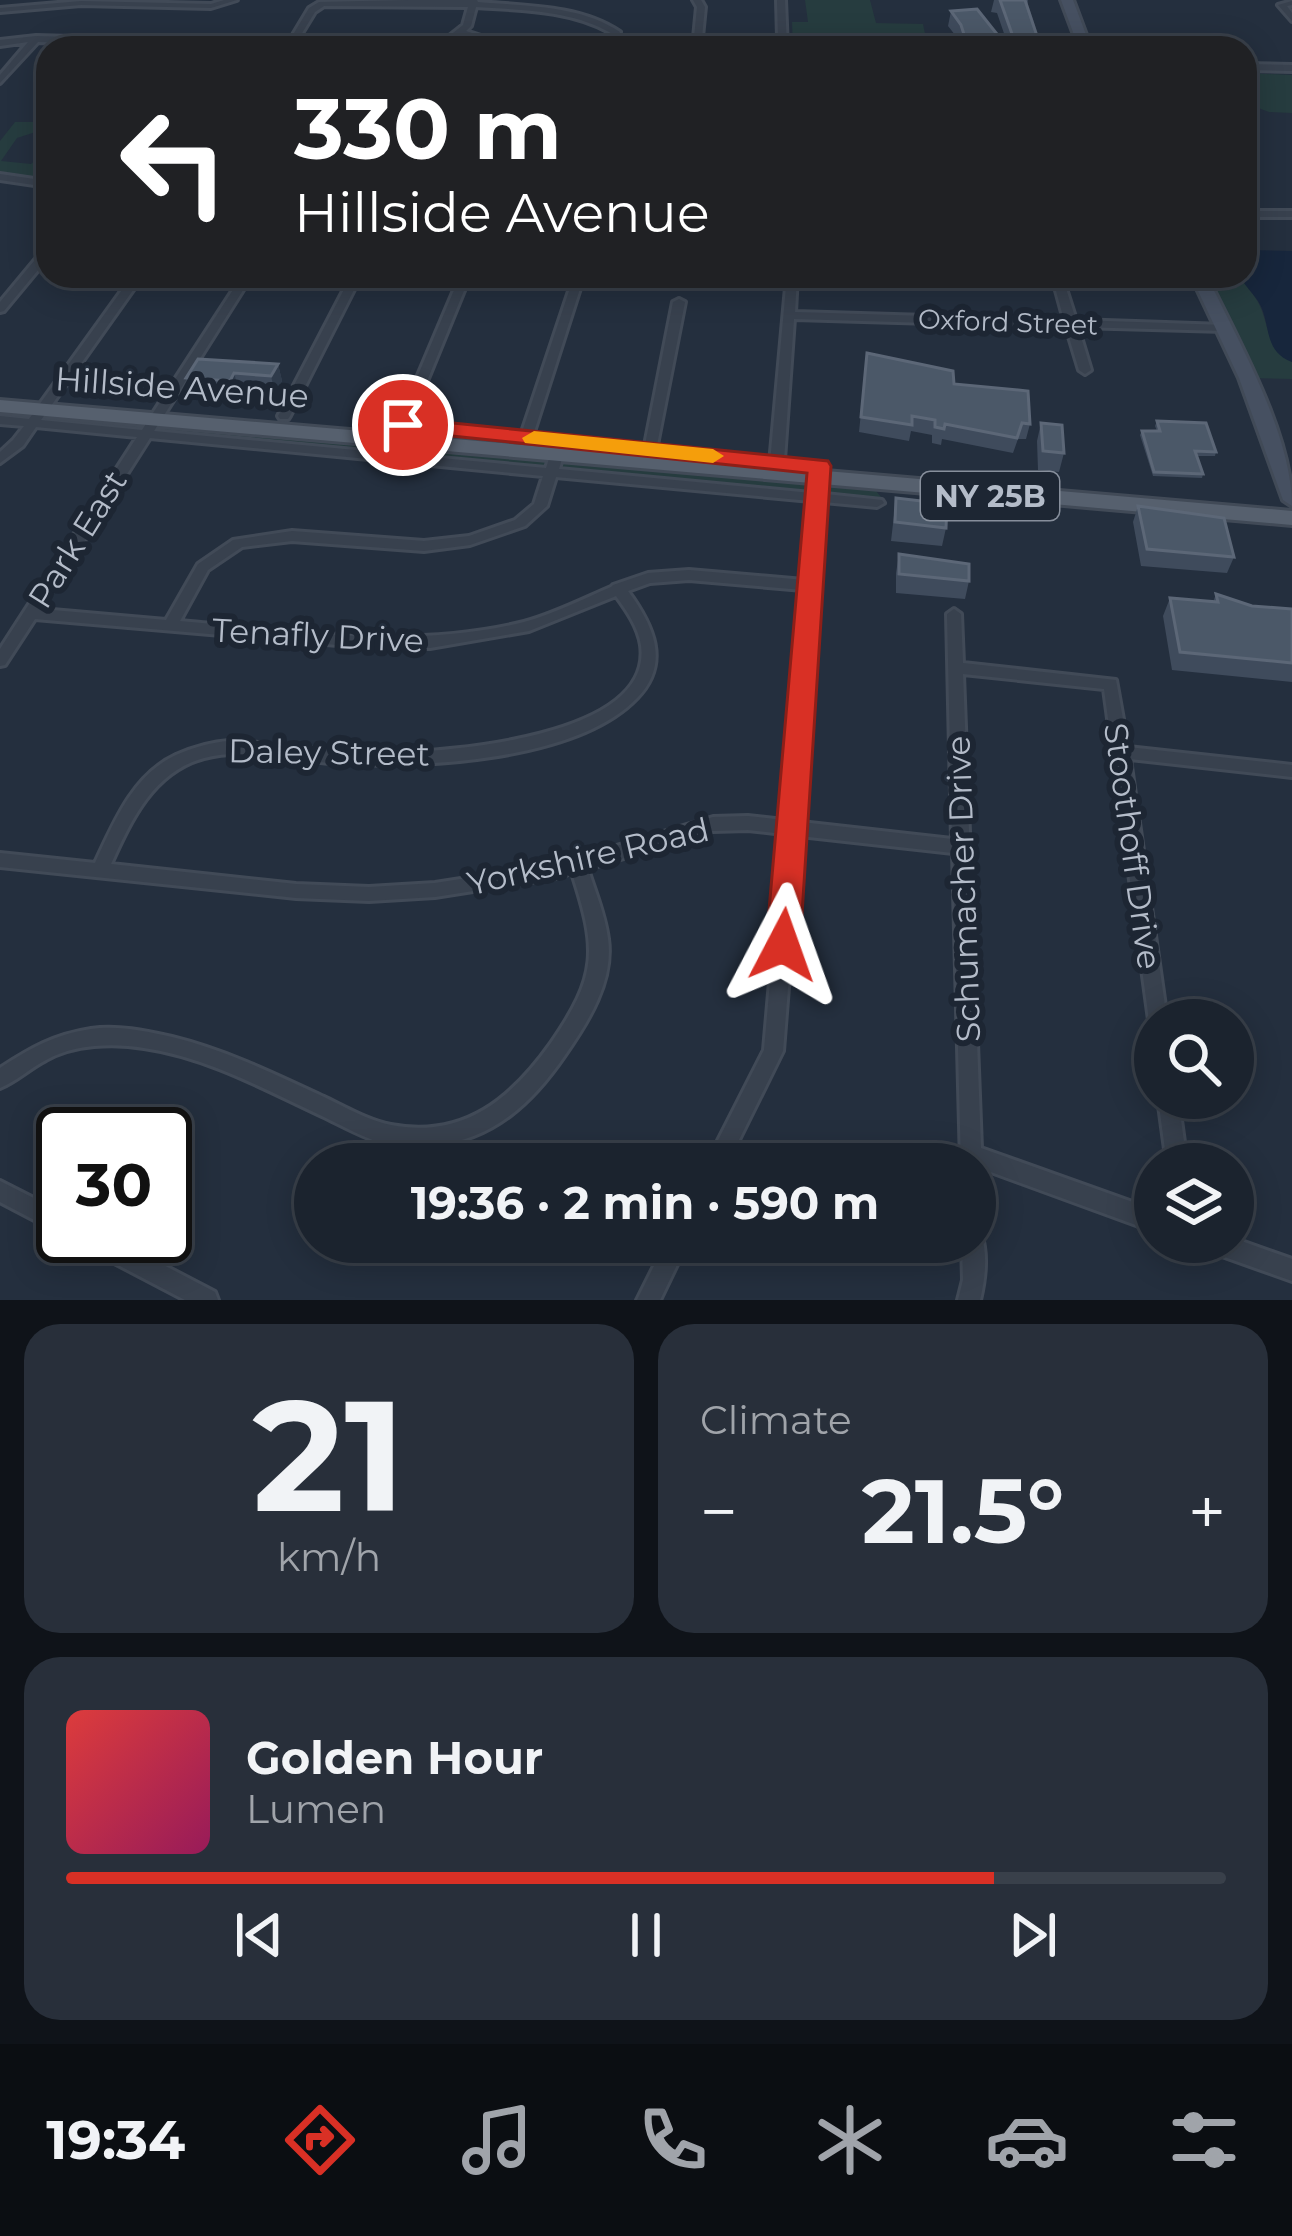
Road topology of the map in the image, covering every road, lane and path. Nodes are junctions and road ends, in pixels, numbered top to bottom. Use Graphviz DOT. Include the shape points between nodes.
graph roads {
  1 [pos="233,0"];
  2 [pos="697,0"];
  3 [pos="781,0"];
  4 [pos="1056,0"];
  5 [pos="1067,0"];
  6 [pos="399,1"];
  7 [pos="474,1"];
  8 [pos="146,2"];
  9 [pos="1288,3"];
  10 [pos="1,4"];
  11 [pos="1292,19"];
  12 [pos="1073,22"];
  13 [pos="461,32"];
  14 [pos="296,36"];
  15 [pos="455,36"];
  16 [pos="474,36"];
  17 [pos="614,36"];
  18 [pos="699,36"];
  19 [pos="783,36"];
  20 [pos="1079,36"];
  21 [pos="36,39"];
  22 [pos="0,44"];
  23 [pos="1257,67"];
  24 [pos="1292,68"];
  25 [pos="0,80"];
  26 [pos="5,178"];
  27 [pos="36,181"];
  28 [pos="0,189"];
  29 [pos="1257,214"];
  30 [pos="1292,214"];
  31 [pos="36,266"];
  32 [pos="128,288"];
  33 [pos="239,288"];
  34 [pos="350,288"];
  35 [pos="460,288"];
  36 [pos="574,288"];
  37 [pos="792,288"];
  38 [pos="1061,288"];
  39 [pos="1205,288"];
  40 [pos="679,302"];
  41 [pos="0,310"];
  42 [pos="791,315"];
  43 [pos="1071,323"];
  44 [pos="1225,328"];
  45 [pos="1085,370"];
  46 [pos="0,395"];
  47 [pos="0,406"];
  48 [pos="41,410"];
  49 [pos="284,416"];
  50 [pos="0,420"];
  51 [pos="156,420"];
  52 [pos="403,425"];
  53 [pos="86,428"];
  54 [pos="526,438"];
  55 [pos="18,443"];
  56 [pos="650,450"];
  57 [pos="557,455"];
  58 [pos="0,459"];
  59 [pos="777,468"];
  60 [pos="121,469"];
  61 [pos="819,481"];
  62 [pos="878,502"];
  63 [pos="1292,502"];
  64 [pos="1292,518"];
  65 [pos="811,586"];
  66 [pos="618,588"];
  67 [pos="30,613"];
  68 [pos="954,614"];
  69 [pos="170,625"];
  70 [pos="0,661"];
  71 [pos="956,668"];
  72 [pos="1120,752"];
  73 [pos="1292,771"];
  74 [pos="792,828"];
  75 [pos="961,847"];
  76 [pos="0,860"];
  77 [pos="578,864"];
  78 [pos="100,871"];
  79 [pos="1154,999"];
  80 [pos="0,1079"];
  81 [pos="726,1143"];
  82 [pos="970,1143"];
  83 [pos="996,1168"];
  84 [pos="0,1191"];
  85 [pos="36,1210"];
  86 [pos="1134,1214"];
  87 [pos="1254,1257"];
  88 [pos="137,1263"];
  89 [pos="666,1263"];
  90 [pos="974,1263"];
  91 [pos="1292,1270"];
  92 [pos="207,1300"];
  93 [pos="648,1300"];
  94 [pos="968,1300"];
  1 -- 8 [label="street"];
  2 -- 18 [label="street"];
  3 -- 19 [label="street"];
  4 -- 12 [label="main road"];
  5 -- 12 [label="main road"];
  6 -- 7 [label="street"];
  6 -- 14 [label="street" via="322,4"];
  7 -- 13 [label="street"];
  7 -- 17 [label="street" via="597,16"];
  8 -- 10 [label="street"];
  9 -- 11 [label="street"];
  12 -- 20 [label="main road"];
  13 -- 15 [label="street"];
  13 -- 16 [label="street"];
  21 -- 22 [label="street"];
  21 -- 25 [label="street"];
  23 -- 24 [label="street"];
  26 -- 27 [label="street"];
  26 -- 28 [label="street"];
  29 -- 30 [label="street"];
  31 -- 41 [label="street"];
  32 -- 48 [label="street"];
  33 -- 51 [label="street, Park East"];
  34 -- 49 [label="street"];
  35 -- 52 [label="street"];
  36 -- 54 [label="street"];
  37 -- 42 [label="street"];
  38 -- 43 [label="street"];
  39 -- 44 [label="main road"];
  40 -- 56 [label="street"];
  42 -- 43 [label="street, Oxford Street"];
  42 -- 59 [label="street"];
  43 -- 44 [label="street, Oxford Street"];
  43 -- 45 [label="street"];
  44 -- 63 [label="main road"];
  46 -- 48 [label="main road, Hillside Avenue / NY 25B"];
  47 -- 48 [label="main road, Hillside Avenue / NY 25B"];
  48 -- 50 [label="street"];
  48 -- 51 [label="main road, Hillside Avenue / NY 25B"];
  48 -- 53 [label="street"];
  48 -- 55 [label="street"];
  49 -- 51 [label="main road, Hillside Avenue / NY 25B"];
  49 -- 52 [label="main road, Hillside Avenue / NY 25B"];
  51 -- 53 [label="street"];
  51 -- 57 [label="main road, Hillside Avenue / NY 25B"];
  51 -- 60 [label="street, Park East"];
  52 -- 54 [label="main road, Hillside Avenue / NY 25B"];
  53 -- 55 [label="street"];
  53 -- 60 [label="street" via="119,441"];
  54 -- 57 [label="main road, Hillside Avenue / NY 25B"];
  55 -- 58 [label="street"];
  56 -- 57 [label="main road, Hillside Avenue / NY 25B"];
  56 -- 59 [label="main road, Hillside Avenue / NY 25B"];
  57 -- 59 [label="main road, Hillside Avenue / NY 25B"];
  57 -- 61 [label="street"];
  57 -- 69 [label="street" via="533,514 470,541 424,546 278,536 238,543 202,567"];
  59 -- 61 [label="main road, Hillside Avenue / NY 25B"];
  60 -- 67 [label="street, Park East"];
  61 -- 62 [label="street"];
  61 -- 63 [label="main road, Hillside Avenue / NY 25B"];
  61 -- 64 [label="main road, Hillside Avenue / NY 25B"];
  61 -- 65 [label="street"];
  65 -- 66 [label="street, Tenafly Drive" via="674,575"];
  65 -- 74 [label="street"];
  66 -- 69 [label="street, Tenafly Drive" via="529,626 430,643"];
  66 -- 78 [label="street, Daley Street" via="641,623 649,659 638,688 611,714 542,739 433,756 207,749 141,788"];
  67 -- 69 [label="street, Tenafly Drive"];
  67 -- 70 [label="street, Park East"];
  68 -- 71 [label="street, Schumacher Drive"];
  71 -- 72 [label="street, Stoothoff Drive" via="1111,684"];
  71 -- 75 [label="street, Schumacher Drive"];
  72 -- 73 [label="street"];
  72 -- 79 [label="street, Stoothoff Drive"];
  74 -- 75 [label="street, Yorkshire Road"];
  74 -- 77 [label="street, Yorkshire Road" via="712,824"];
  74 -- 81 [label="street" via="772,1051"];
  75 -- 82 [label="street, Schumacher Drive"];
  76 -- 78 [label="street, Yorkshire Road"];
  77 -- 78 [label="street, Yorkshire Road" via="490,883 369,894"];
  77 -- 80 [label="street" via="599,935 597,980 540,1077 479,1125 451,1135 389,1135 192,1049 97,1035 43,1048"];
  83 -- 86 [label="street"];
  84 -- 85 [label="street"];
  87 -- 91 [label="street"];
  88 -- 92 [label="street"];
  89 -- 93 [label="street"];
  90 -- 94 [label="street"];
}
